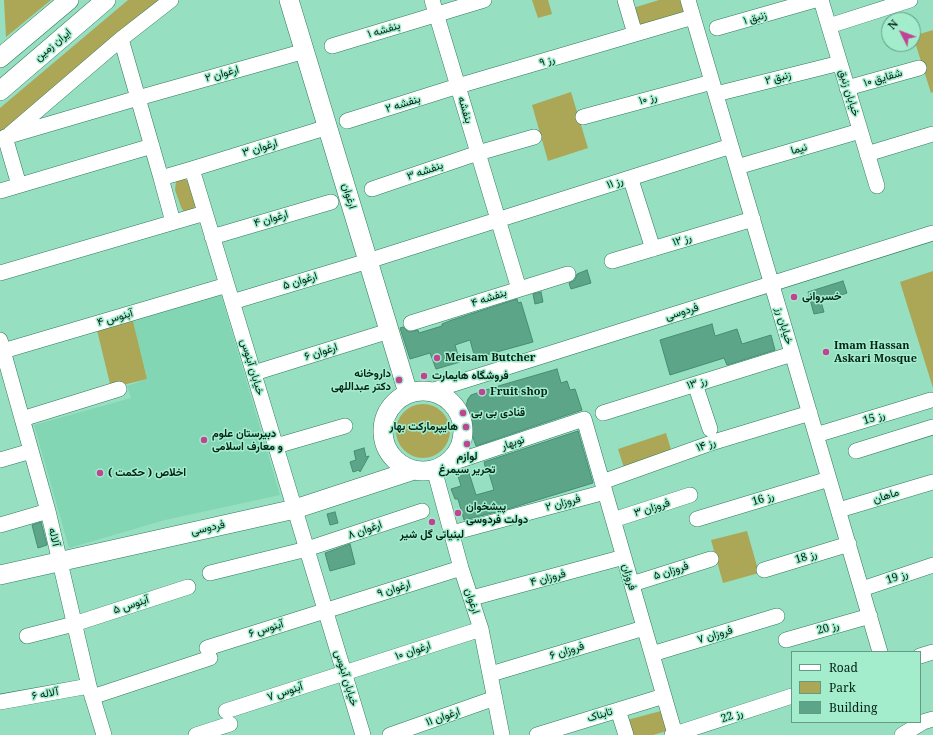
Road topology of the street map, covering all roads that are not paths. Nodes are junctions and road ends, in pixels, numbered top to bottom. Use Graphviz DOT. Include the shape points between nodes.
graph roads {
  1 [pos="69,0"];
  2 [pos="106,0"];
  3 [pos="171,0"];
  4 [pos="289,0"];
  5 [pos="432,0"];
  6 [pos="484,0"];
  7 [pos="688,0"];
  8 [pos="815,0"];
  9 [pos="821,0"];
  10 [pos="910,0"];
  11 [pos="628,1"];
  12 [pos="437,15"];
  13 [pos="693,16"];
  14 [pos="829,26"];
  15 [pos="718,28"];
  16 [pos="635,34"];
  17 [pos="121,39"];
  18 [pos="332,46"];
  19 [pos="305,51"];
  20 [pos="0,58"];
  21 [pos="840,63"];
  22 [pos="919,68"];
  23 [pos="458,86"];
  24 [pos="714,88"];
  25 [pos="847,88"];
  26 [pos="0,90"];
  27 [pos="138,98"];
  28 [pos="583,117"];
  29 [pos="347,121"];
  30 [pos="328,127"];
  31 [pos="860,131"];
  32 [pos="933,134"];
  33 [pos="534,137"];
  34 [pos="3,140"];
  35 [pos="152,146"];
  36 [pos="731,146"];
  37 [pos="478,153"];
  38 [pos="867,154"];
  39 [pos="737,167"];
  40 [pos="192,169"];
  41 [pos="161,178"];
  42 [pos="632,183"];
  43 [pos="19,185"];
  44 [pos="877,186"];
  45 [pos="372,189"];
  46 [pos="0,191"];
  47 [pos="331,202"];
  48 [pos="204,213"];
  49 [pos="753,219"];
  50 [pos="498,220"];
  51 [pos="173,222"];
  52 [pos="933,233"];
  53 [pos="212,237"];
  54 [pos="652,249"];
  55 [pos="368,261"];
  56 [pos="612,261"];
  57 [pos="0,273"];
  58 [pos="568,274"];
  59 [pos="772,284"];
  60 [pos="226,286"];
  61 [pos="519,289"];
  62 [pos="232,302"];
  63 [pos="411,323"];
  64 [pos="389,331"];
  65 [pos="2,346"];
  66 [pos="792,354"];
  67 [pos="254,373"];
  68 [pos="695,384"];
  69 [pos="6,387"];
  70 [pos="119,389"];
  71 [pos="431,391"];
  72 [pos="408,393"];
  73 [pos="932,400"];
  74 [pos="602,413"];
  75 [pos="810,413"];
  76 [pos="22,419"];
  77 [pos="584,420"];
  78 [pos="345,426"];
  79 [pos="933,427"];
  80 [pos="710,430"];
  81 [pos="816,435"];
  82 [pos="276,446"];
  83 [pos="31,450"];
  84 [pos="856,451"];
  85 [pos="0,460"];
  86 [pos="438,468"];
  87 [pos="414,470"];
  88 [pos="829,479"];
  89 [pos="933,482"];
  90 [pos="604,487"];
  91 [pos="690,495"];
  92 [pos="295,509"];
  93 [pos="838,510"];
  94 [pos="422,511"];
  95 [pos="48,512"];
  96 [pos="697,519"];
  97 [pos="613,520"];
  98 [pos="0,525"];
  99 [pos="452,533"];
  100 [pos="848,544"];
  101 [pos="307,549"];
  102 [pos="624,557"];
  103 [pos="711,559"];
  104 [pos="60,562"];
  105 [pos="933,565"];
  106 [pos="461,568"];
  107 [pos="764,570"];
  108 [pos="210,573"];
  109 [pos="0,575"];
  110 [pos="632,584"];
  111 [pos="188,587"];
  112 [pos="862,589"];
  113 [pos="472,598"];
  114 [pos="326,611"];
  115 [pos="778,616"];
  116 [pos="870,616"];
  117 [pos="74,624"];
  118 [pos="644,628"];
  119 [pos="481,629"];
  120 [pos="27,636"];
  121 [pos="786,640"];
  122 [pos="880,651"];
  123 [pos="933,652"];
  124 [pos="652,654"];
  125 [pos="921,656"];
  126 [pos="344,673"];
  127 [pos="490,674"];
  128 [pos="91,692"];
  129 [pos="664,696"];
  130 [pos="791,696"];
  131 [pos="495,698"];
  132 [pos="0,702"];
  133 [pos="618,710"];
  134 [pos="933,719"];
  135 [pos="920,723"];
  136 [pos="921,723"];
  137 [pos="902,730"];
  138 [pos="673,734"];
  139 [pos="104,735"];
  140 [pos="196,735"];
  141 [pos="363,735"];
  142 [pos="390,735"];
  143 [pos="502,735"];
  144 [pos="537,735"];
  145 [pos="626,735"];
  1 -- 20 [label="main road"];
  2 -- 26 [label="main road, ایران زمین"];
  3 -- 17 [label="street"];
  4 -- 19 [label="main road, ارغوان"];
  5 -- 12 [label="street, بنفشه"];
  6 -- 12 [label="street, بنفشه ۱"];
  7 -- 13 [label="street, خیابان رز"];
  8 -- 15 [label="street, زنبق ۱"];
  9 -- 14 [label="street, خیابان زنبق"];
  10 -- 14 [label="street"];
  11 -- 16 [label="street"];
  12 -- 18 [label="street, بنفشه ۱"];
  12 -- 23 [label="street, بنفشه"];
  13 -- 16 [label="street, رز ۹"];
  13 -- 24 [label="street, خیابان رز"];
  14 -- 21 [label="street, خیابان زنبق"];
  16 -- 23 [label="street, رز ۹"];
  17 -- 27 [label="street"];
  17 -- 34 [label="street"];
  19 -- 27 [label="street, ارغوان ۲"];
  19 -- 30 [label="main road, ارغوان"];
  21 -- 24 [label="street, زنبق ۲"];
  21 -- 25 [label="street, خیابان زنبق"];
  22 -- 25 [label="street, شقایق ۱۰"];
  23 -- 29 [label="street, بنفشه ۲"];
  23 -- 37 [label="street, بنفشه"];
  24 -- 28 [label="street, رز ۱۰"];
  24 -- 36 [label="street, خیابان رز"];
  25 -- 31 [label="street, خیابان زنبق"];
  27 -- 34 [label="street, ارغوان ۲"];
  27 -- 35 [label="street"];
  30 -- 40 [label="street, ارغوان ۳"];
  30 -- 55 [label="main road, ارغوان"];
  31 -- 38 [label="street, خیابان زنبق"];
  31 -- 39 [label="street, نیما"];
  32 -- 38 [label="street"];
  33 -- 37 [label="street"];
  34 -- 43 [label="street"];
  35 -- 41 [label="street"];
  35 -- 43 [label="street"];
  36 -- 39 [label="street, خیابان رز"];
  36 -- 50 [label="street, رز ۱۱"];
  37 -- 45 [label="street, بنفشه ۳"];
  37 -- 50 [label="street, بنفشه"];
  38 -- 44 [label="street, خیابان زنبق"];
  39 -- 49 [label="street, خیابان رز"];
  40 -- 41 [label="street"];
  40 -- 48 [label="street, خیابان آبنوس"];
  41 -- 51 [label="street"];
  42 -- 54 [label="street"];
  43 -- 46 [label="street"];
  47 -- 53 [label="street, ارغوان ۴"];
  48 -- 51 [label="street"];
  48 -- 53 [label="street, خیابان آبنوس"];
  49 -- 54 [label="street, رز ۱۲"];
  49 -- 59 [label="street, خیابان رز"];
  50 -- 55 [label="street"];
  50 -- 61 [label="street, بنفشه"];
  51 -- 57 [label="street"];
  52 -- 59 [label="street, فردوسی"];
  53 -- 60 [label="street, خیابان آبنوس"];
  54 -- 56 [label="street, رز ۱۲"];
  55 -- 62 [label="street, ارغوان ۵"];
  55 -- 64 [label="main road, ارغوان"];
  58 -- 61 [label="street, بنفشه ۴"];
  59 -- 66 [label="street, خیابان رز"];
  59 -- 71 [label="street, فردوسی"];
  60 -- 62 [label="street, خیابان آبنوس"];
  60 -- 65 [label="street, آبنوس ۴"];
  61 -- 63 [label="street, بنفشه ۴"];
  62 -- 67 [label="street, خیابان آبنوس"];
  64 -- 67 [label="street, ارغوان ۶"];
  64 -- 72 [label="main road, ارغوان"];
  65 -- 69 [label="street, آلاله"];
  66 -- 68 [label="street, رز ۱۳"];
  66 -- 75 [label="street, خیابان رز"];
  67 -- 82 [label="street, خیابان آبنوس"];
  68 -- 74 [label="street, رز ۱۳"];
  68 -- 80 [label="street"];
  69 -- 76 [label="street, آلاله"];
  70 -- 76 [label="street"];
  71 -- 72 [label="main road" via="419,390"];
  71 -- 86 [label="main road" via="452,402 463,424 459,448 452,458"];
  72 -- 87 [label="main road" via="390,407 382,428 387,450 403,466"];
  73 -- 81 [label="street, رز 15"];
  75 -- 81 [label="street, خیابان رز"];
  75 -- 90 [label="street, رز ۱۴" via="714,442"];
  76 -- 83 [label="street, آلاله"];
  77 -- 86 [label="street, نوبهار"];
  77 -- 90 [label="street, فروزان"];
  78 -- 82 [label="street"];
  79 -- 84 [label="street"];
  81 -- 88 [label="street, خیابان رز"];
  82 -- 92 [label="street, خیابان آبنوس"];
  83 -- 85 [label="street"];
  83 -- 95 [label="street, آلاله"];
  86 -- 87 [label="main road"];
  86 -- 99 [label="street, ارغوان"];
  87 -- 92 [label="main road, فردوسی"];
  88 -- 93 [label="street, خیابان رز"];
  88 -- 96 [label="street, رز 16"];
  89 -- 93 [label="street, ماهان"];
  90 -- 97 [label="street, فروزان"];
  90 -- 99 [label="street, فروزان ۲"];
  91 -- 97 [label="street, فروزان ۳"];
  92 -- 101 [label="street, خیابان آبنوس"];
  92 -- 104 [label="main road, فردوسی"];
  93 -- 100 [label="street, خیابان رز"];
  94 -- 101 [label="street, ارغوان ۸"];
  95 -- 98 [label="street"];
  95 -- 104 [label="street, آلاله"];
  97 -- 102 [label="street, فروزان"];
  99 -- 106 [label="street, ارغوان"];
  100 -- 107 [label="street, رز 18"];
  100 -- 112 [label="street, خیابان رز"];
  101 -- 108 [label="street"];
  101 -- 114 [label="street, خیابان آبنوس"];
  102 -- 110 [label="street, فروزان"];
  102 -- 113 [label="street, فروزان ۴"];
  103 -- 110 [label="street, فروزان ۵"];
  104 -- 109 [label="main road, فردوسی"];
  104 -- 117 [label="street, آلاله"];
  105 -- 112 [label="street, رز 19"];
  106 -- 113 [label="street, ارغوان"];
  106 -- 114 [label="street, ارغوان ۹"];
  110 -- 118 [label="street, فروزان"];
  111 -- 117 [label="street, آبنوس ۵"];
  112 -- 116 [label="street, خیابان رز"];
  113 -- 119 [label="street, ارغوان"];
  114 -- 126 [label="street, خیابان آبنوس"];
  114 -- 128 [label="street, آبنوس ۶"];
  115 -- 124 [label="street, فروزان ۷"];
  116 -- 121 [label="street, رز 20"];
  116 -- 122 [label="street, خیابان رز"];
  117 -- 120 [label="street, آبنوس ۵"];
  117 -- 128 [label="street, آلاله"];
  118 -- 124 [label="street, فروزان"];
  118 -- 127 [label="street, فروزان ۶"];
  119 -- 126 [label="street, ارغوان ۱۰"];
  119 -- 127 [label="street, ارغوان"];
  123 -- 125 [label="street"];
  124 -- 129 [label="street, فروزان"];
  126 -- 140 [label="street, آبنوس ۷" via="228,718"];
  126 -- 141 [label="street, خیابان آبنوس"];
  127 -- 131 [label="street, ارغوان"];
  128 -- 132 [label="street, آلاله ۶"];
  128 -- 139 [label="street, آلاله"];
  129 -- 133 [label="street, تابناک"];
  129 -- 138 [label="street, فروزان"];
  130 -- 138 [label="street, رز 22"];
  131 -- 142 [label="street, ارغوان ۱۱"];
  131 -- 143 [label="street, ارغوان"];
  133 -- 144 [label="street, تابناک"];
  133 -- 145 [label="street"];
  134 -- 136 [label="street"];
  135 -- 137 [label="street"];
}
